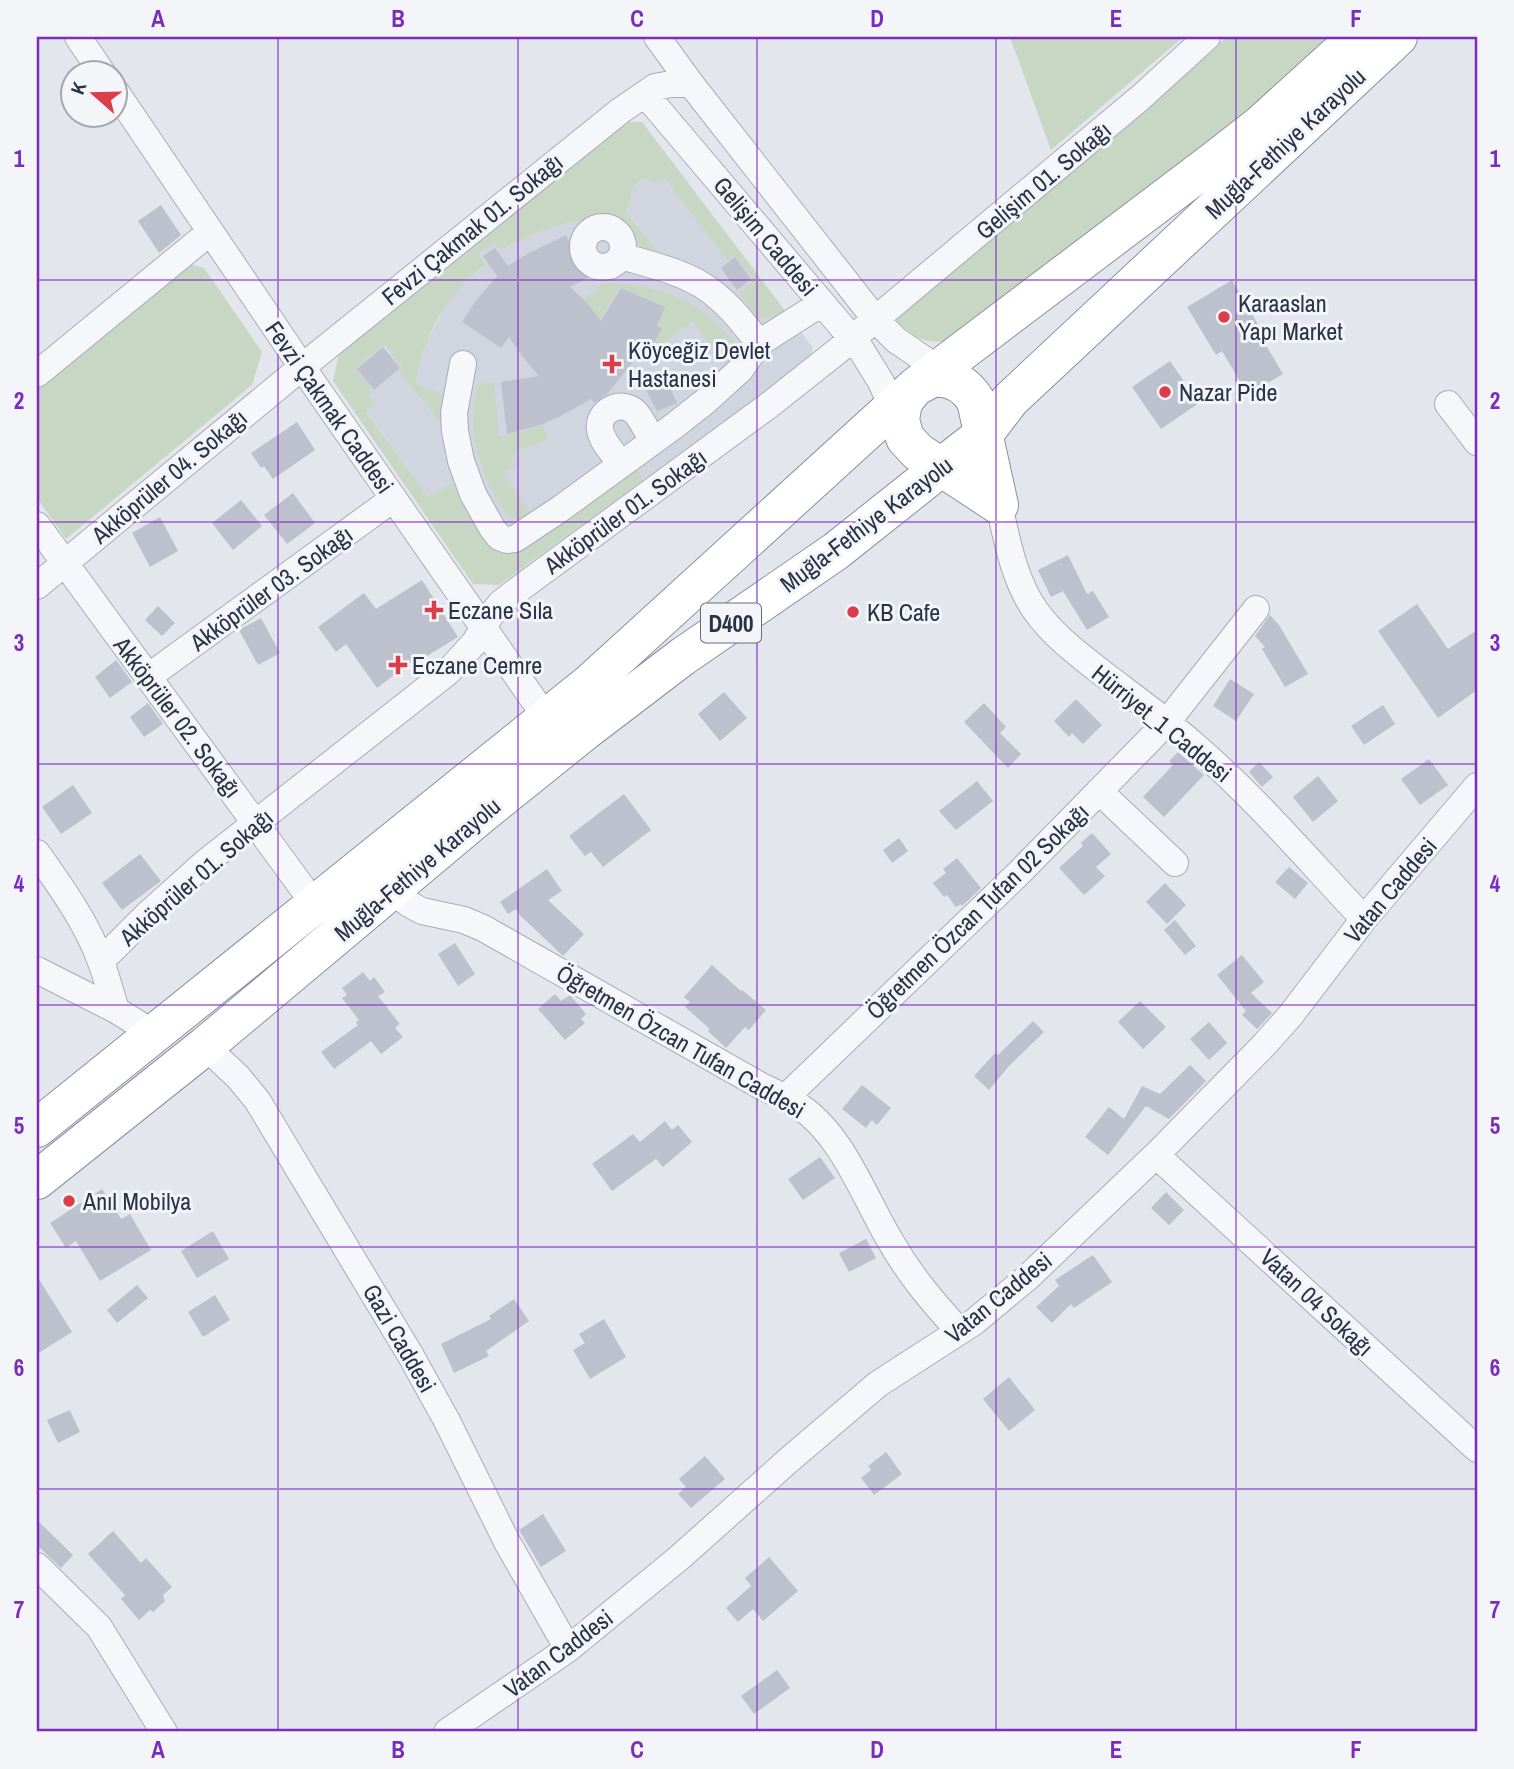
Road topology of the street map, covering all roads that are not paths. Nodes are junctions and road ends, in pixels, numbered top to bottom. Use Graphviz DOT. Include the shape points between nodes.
graph roads {
  1 [pos="78,37"];
  2 [pos="657,37"];
  3 [pos="1207,37"];
  4 [pos="1357,37"];
  5 [pos="1398,37"];
  6 [pos="94,60"];
  7 [pos="691,84"];
  8 [pos="645,94"];
  9 [pos="130,113"];
  10 [pos="210,232"];
  11 [pos="621,256"];
  12 [pos="822,303"];
  13 [pos="876,320"];
  14 [pos="853,339"];
  15 [pos="759,343"];
  16 [pos="463,364"];
  17 [pos="302,367"];
  18 [pos="37,374"];
  19 [pos="1448,404"];
  20 [pos="939,419"];
  21 [pos="653,441"];
  22 [pos="1477,442"];
  23 [pos="621,464"];
  24 [pos="393,499"];
  25 [pos="999,505"];
  26 [pos="37,524"];
  27 [pos="64,563"];
  28 [pos="37,586"];
  29 [pos="1256,609"];
  30 [pos="483,627"];
  31 [pos="148,677"];
  32 [pos="547,719"];
  33 [pos="1167,722"];
  34 [pos="1477,786"];
  35 [pos="1099,791"];
  36 [pos="256,822"];
  37 [pos="37,853"];
  38 [pos="1175,863"];
  39 [pos="391,890"];
  40 [pos="315,905"];
  41 [pos="1364,919"];
  42 [pos="101,961"];
  43 [pos="37,970"];
  44 [pos="116,1010"];
  45 [pos="153,1033"];
  46 [pos="205,1046"];
  47 [pos="785,1098"];
  48 [pos="37,1128"];
  49 [pos="1156,1155"];
  50 [pos="37,1180"];
  51 [pos="959,1331"];
  52 [pos="1477,1449"];
  53 [pos="37,1566"];
  54 [pos="568,1649"];
  55 [pos="164,1732"];
  56 [pos="447,1732"];
  1 -- 6 [label="street"];
  2 -- 7 [label="street, Gelişim Caddesi"];
  3 -- 13 [label="street, Gelişim 01. Sokağı"];
  4 -- 20 [label="highway, Muğla-Fethiye Karayolu / D400" via="1214,161"];
  5 -- 20 [label="highway, Muğla-Fethiye Karayolu / D400" via="1010,400"];
  7 -- 8 [label="street" via="655,87"];
  7 -- 13 [label="street, Gelişim Caddesi"];
  8 -- 12 [label="street, Gelişim Caddesi"];
  8 -- 17 [label="street, Fevzi Çakmak 01. Sokağı"];
  9 -- 10 [label="street, Fevzi Çakmak Caddesi"];
  10 -- 17 [label="street, Fevzi Çakmak Caddesi"];
  10 -- 18 [label="street"];
  11 -- 15 [label="street" via="700,284 734,313"];
  12 -- 14 [label="street, Gelişim Caddesi"];
  12 -- 15 [label="street"];
  13 -- 14 [label="street, Akköprüler 01. Sokağı"];
  13 -- 20 [label="street, Gelişim Caddesi" via="896,340"];
  14 -- 20 [label="street, Gelişim Caddesi" via="871,364"];
  14 -- 30 [label="street, Akköprüler 01. Sokağı" via="515,592"];
  15 -- 21 [label="street" via="740,370"];
  16 -- 23 [label="street" via="454,413 458,448 473,494 499,537 516,539"];
  17 -- 24 [label="street, Fevzi Çakmak Caddesi"];
  17 -- 27 [label="street, Akköprüler 04. Sokağı"];
  19 -- 22 [label="street"];
  20 -- 25 [label="highway"];
  20 -- 25 [label="highway"];
  20 -- 32 [label="highway, Muğla-Fethiye Karayolu / D400" via="630,649"];
  20 -- 39 [label="highway, Muğla-Fethiye Karayolu / D400" via="836,551 629,697"];
  21 -- 23 [label="street"];
  21 -- 23 [label="street" via="634,412 610,409 602,418 601,432"];
  24 -- 30 [label="street, Fevzi Çakmak Caddesi"];
  24 -- 31 [label="street, Akköprüler 03. Sokağı"];
  25 -- 33 [label="street, Hürriyet_1 Caddesi" via="1016,568 1041,618 1079,655"];
  26 -- 27 [label="street, Akköprüler 02. Sokağı"];
  27 -- 28 [label="street, Akköprüler 04. Sokağı"];
  27 -- 31 [label="street, Akköprüler 02. Sokağı"];
  29 -- 33 [label="street, Öğretmen Özcan Tufan 02 Sokağı"];
  30 -- 32 [label="street, Fevzi Çakmak Caddesi"];
  30 -- 36 [label="street, Akköprüler 01. Sokağı" via="449,672"];
  31 -- 36 [label="street, Akköprüler 02. Sokağı"];
  32 -- 40 [label="highway, Muğla-Fethiye Karayolu / D400"];
  33 -- 35 [label="street, Öğretmen Özcan Tufan 02 Sokağı"];
  33 -- 41 [label="street, Hürriyet_1 Caddesi" via="1232,779"];
  34 -- 41 [label="street, Vatan Caddesi"];
  35 -- 38 [label="street"];
  35 -- 47 [label="street, Öğretmen Özcan Tufan 02 Sokağı"];
  36 -- 40 [label="street, Akköprüler 02. Sokağı"];
  36 -- 42 [label="street, Akköprüler 01. Sokağı" via="174,890"];
  37 -- 42 [label="street" via="67,896"];
  39 -- 46 [label="highway, Muğla-Fethiye Karayolu / D400"];
  39 -- 47 [label="street, Öğretmen Özcan Tufan Caddesi" via="422,911 483,928"];
  40 -- 45 [label="highway, Muğla-Fethiye Karayolu / D400"];
  41 -- 49 [label="street, Vatan Caddesi" via="1290,1016"];
  42 -- 44 [label="street"];
  43 -- 44 [label="street"];
  44 -- 45 [label="street"];
  45 -- 48 [label="highway, Muğla-Fethiye Karayolu / D400"];
  46 -- 50 [label="highway, Muğla-Fethiye Karayolu / D400"];
  46 -- 54 [label="street, Gazi Caddesi" via="257,1100 370,1287"];
  47 -- 51 [label="street, Öğretmen Özcan Tufan Caddesi" via="827,1133 913,1277"];
  49 -- 51 [label="street, Vatan Caddesi" via="1027,1278"];
  49 -- 52 [label="street, Vatan 04 Sokağı"];
  51 -- 54 [label="street, Vatan Caddesi" via="869,1392"];
  53 -- 55 [label="street" via="99,1627"];
  54 -- 56 [label="street, Vatan Caddesi"];
}
